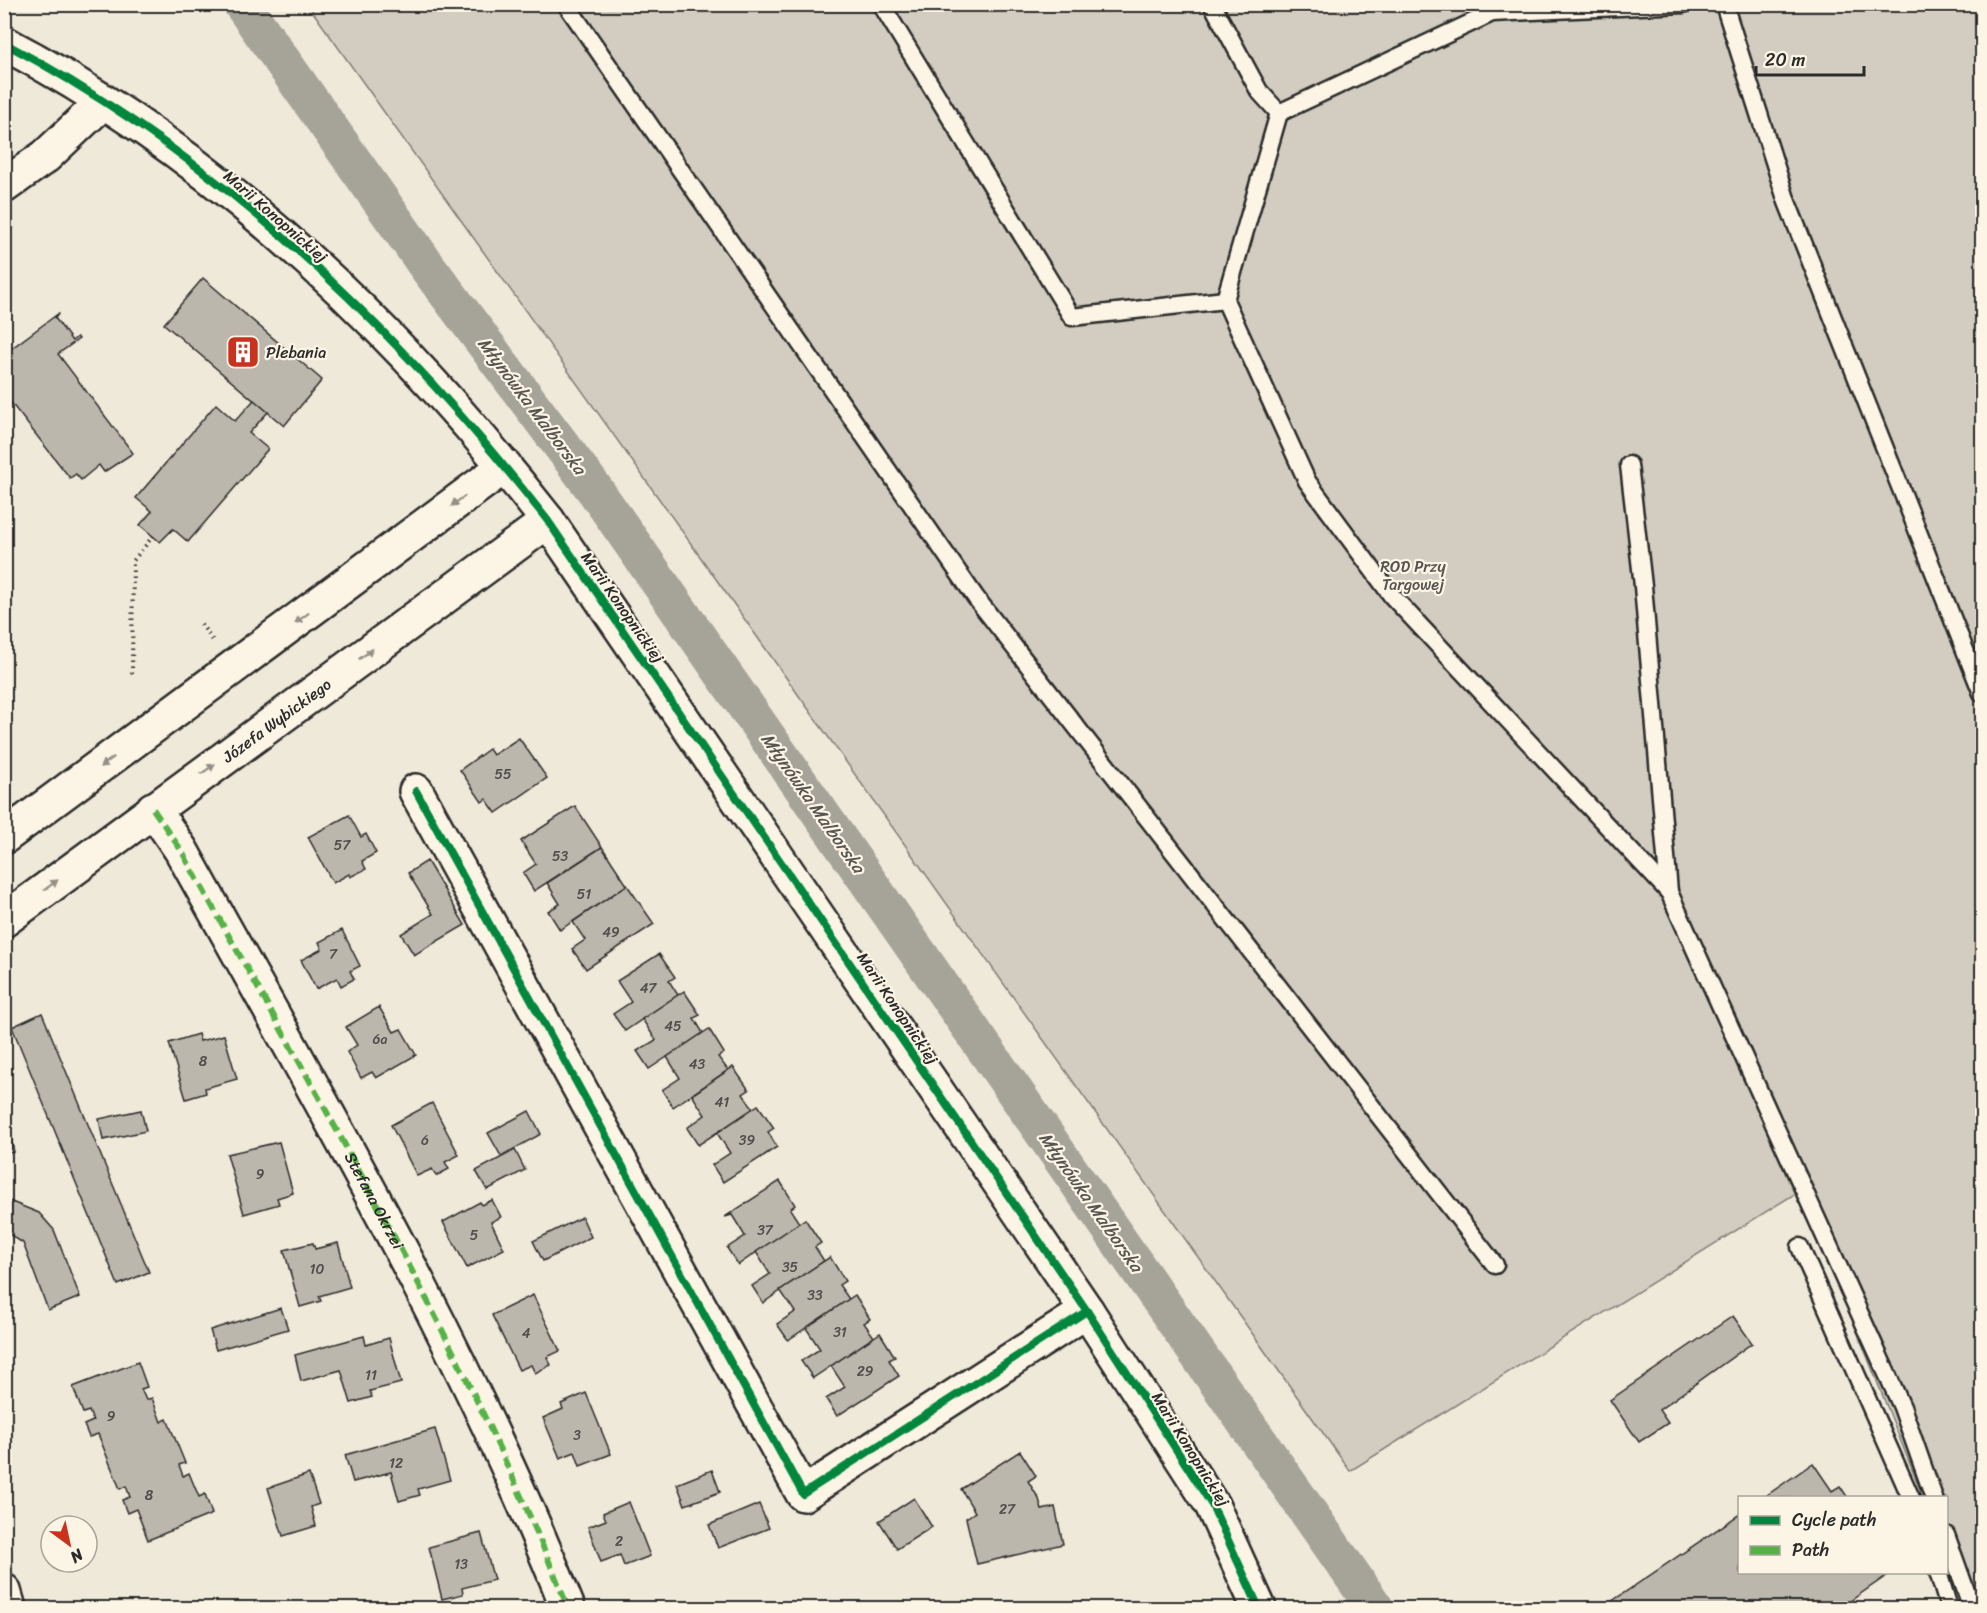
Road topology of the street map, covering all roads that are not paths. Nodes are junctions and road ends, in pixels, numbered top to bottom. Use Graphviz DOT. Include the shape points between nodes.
graph roads {
  1 [pos="566,4"];
  2 [pos="881,4"];
  3 [pos="1212,4"];
  4 [pos="1684,4"];
  5 [pos="1724,4"];
  6 [pos="1492,9"];
  7 [pos="4,43"];
  8 [pos="103,102"];
  9 [pos="1279,113"];
  10 [pos="4,186"];
  11 [pos="1225,300"];
  12 [pos="1629,465"];
  13 [pos="505,466"];
  14 [pos="548,521"];
  15 [pos="1983,693"];
  16 [pos="416,790"];
  17 [pos="153,809"];
  18 [pos="4,837"];
  19 [pos="1669,892"];
  20 [pos="4,920"];
  21 [pos="1800,1247"];
  22 [pos="1495,1265"];
  23 [pos="1087,1311"];
  24 [pos="1911,1496"];
  25 [pos="1934,1496"];
  26 [pos="1948,1538"];
  27 [pos="1939,1574"];
  28 [pos="4,1591"];
  29 [pos="9,1608"];
  30 [pos="567,1608"];
  31 [pos="1259,1608"];
  32 [pos="1949,1608"];
  33 [pos="1972,1608"];
  1 -- 22 [label="lane" via="976,598"];
  2 -- 11 [label="lane" via="1072,317"];
  3 -- 9 [label="lane" via="1259,92"];
  4 -- 6 [label="lane"];
  5 -- 15 [label="lane" via="1787,202"];
  6 -- 9 [label="lane"];
  7 -- 8 [label="street, Marii Konopnickiej" via="44,63"];
  8 -- 10 [label="street" via="46,156"];
  8 -- 13 [label="street, Marii Konopnickiej" via="183,153 274,229 438,387"];
  9 -- 11 [label="lane"];
  11 -- 19 [label="lane" via="1307,481 1392,596"];
  12 -- 19 [label="lane"];
  13 -- 14 [label="street, Marii Konopnickiej"];
  13 -- 18 [label="street, one-way"];
  17 -- 14 [label="street, Józefa Wybickiego, one-way"];
  14 -- 23 [label="street, Marii Konopnickiej"];
  16 -- 23 [label="street" via="803,1494"];
  20 -- 17 [label="street, Józefa Wybickiego, one-way"];
  17 -- 30 [label="street, Stefana Okrzei" via="181,850 436,1315 505,1456"];
  19 -- 25 [label="lane" via="1902,1407"];
  21 -- 24 [label="lane"];
  23 -- 31 [label="street, Marii Konopnickiej" via="1212,1505"];
  26 -- 33 [label="lane"];
  27 -- 32 [label="lane"];
  28 -- 29 [label="street"];
}
